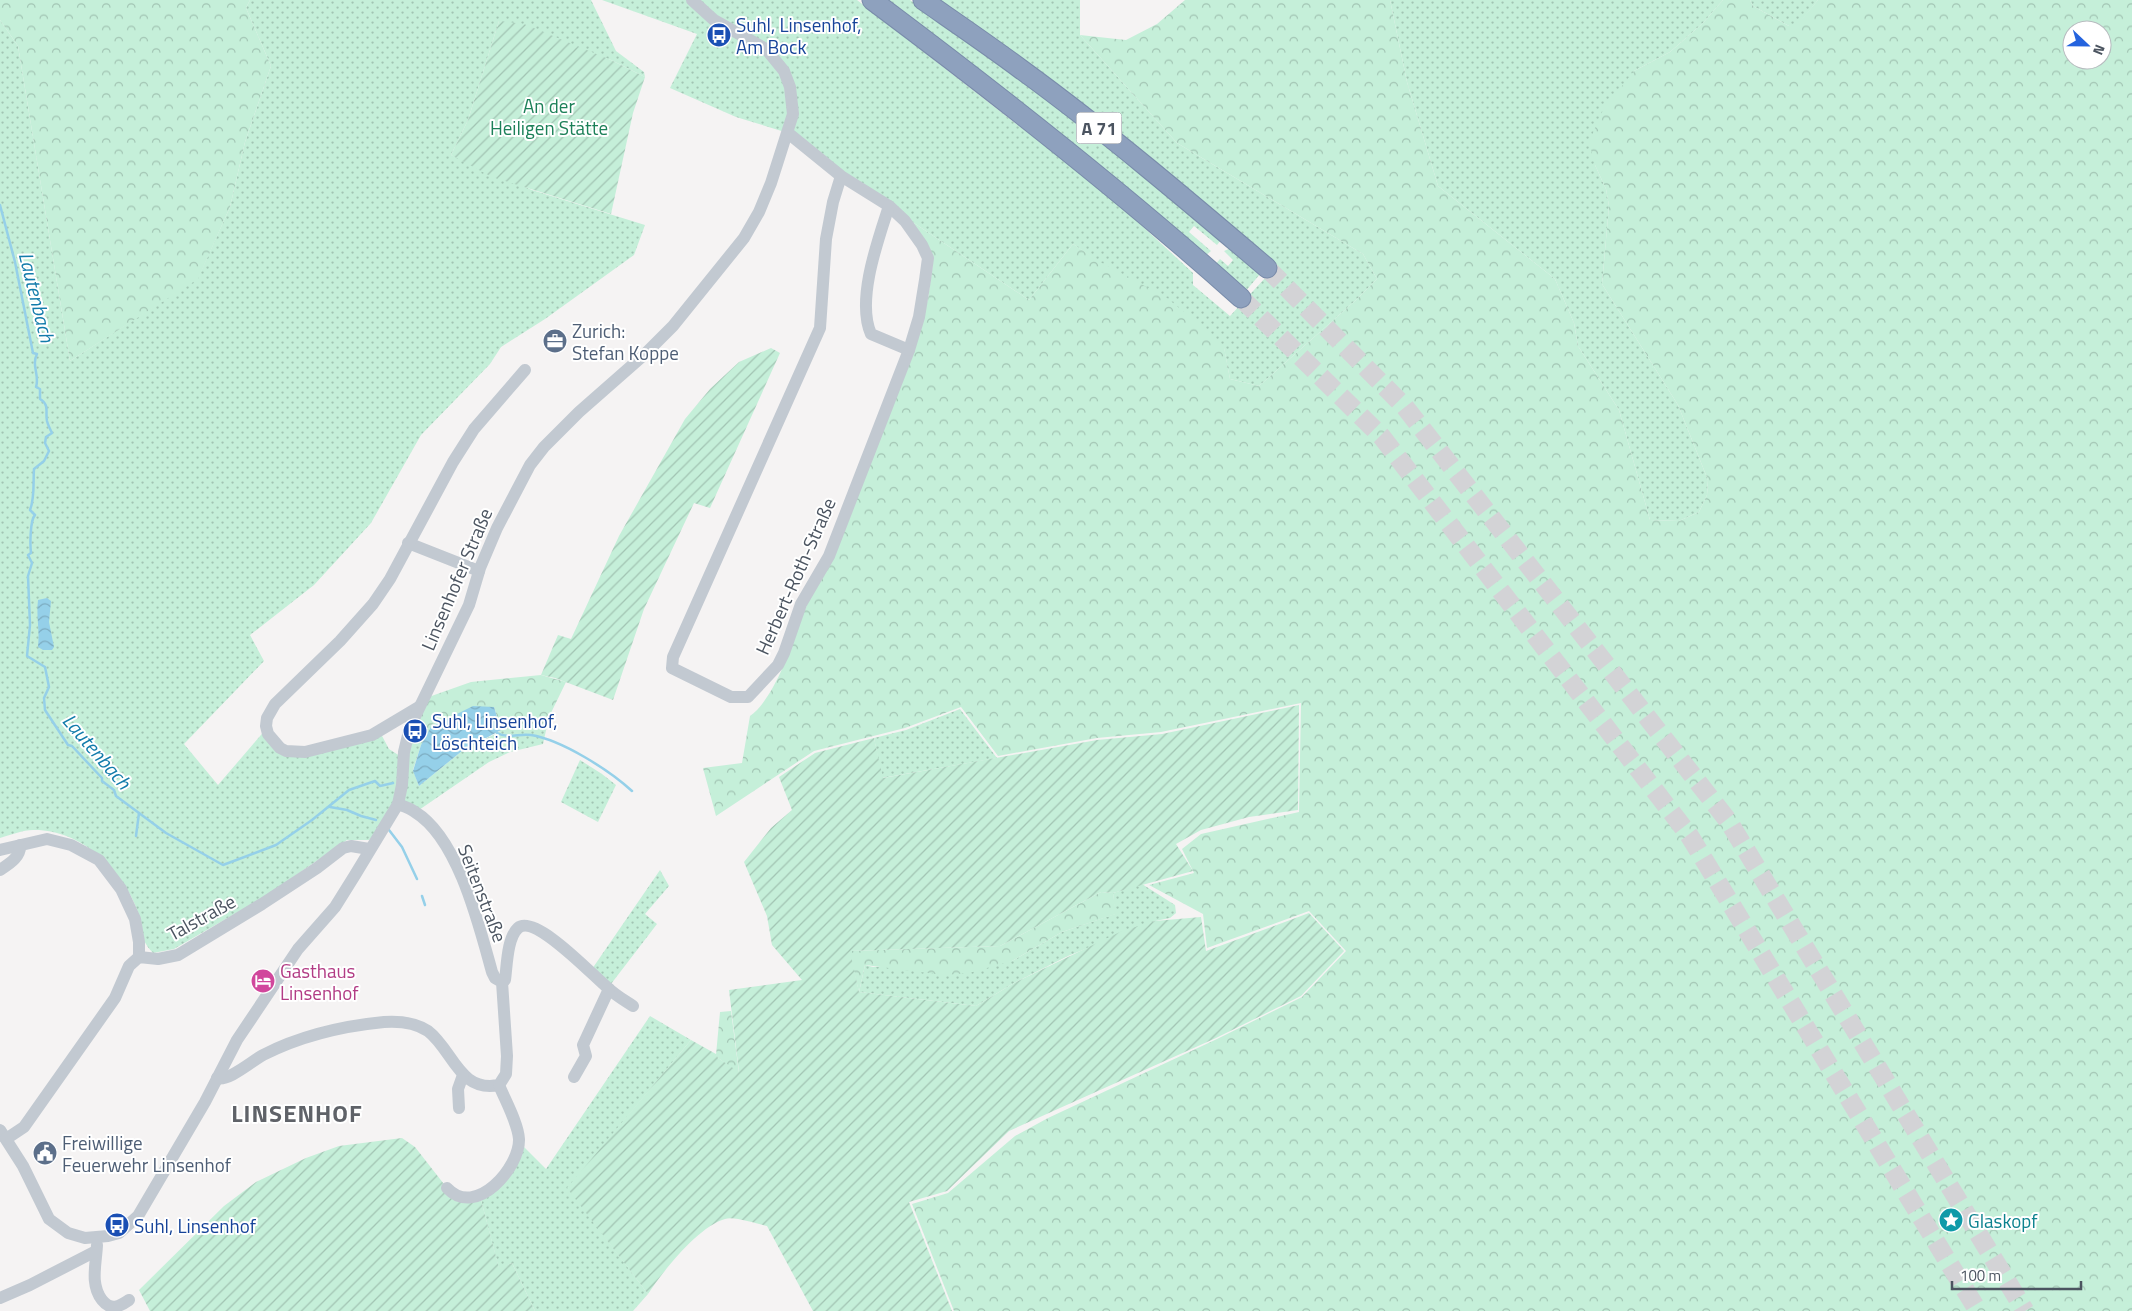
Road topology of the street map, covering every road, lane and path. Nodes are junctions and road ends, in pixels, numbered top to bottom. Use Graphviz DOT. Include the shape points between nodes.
graph roads {
  1 [pos="692,0"];
  2 [pos="872,0"];
  3 [pos="923,0"];
  4 [pos="788,134"];
  5 [pos="841,176"];
  6 [pos="888,206"];
  7 [pos="1267,268"];
  8 [pos="1241,298"];
  9 [pos="909,350"];
  10 [pos="525,370"];
  11 [pos="408,542"];
  12 [pos="479,571"];
  13 [pos="419,707"];
  14 [pos="398,804"];
  15 [pos="20,845"];
  16 [pos="369,849"];
  17 [pos="0,850"];
  18 [pos="0,870"];
  19 [pos="139,957"];
  20 [pos="502,982"];
  21 [pos="609,990"];
  22 [pos="633,1006"];
  23 [pos="462,1075"];
  24 [pos="574,1077"];
  25 [pos="217,1078"];
  26 [pos="500,1085"];
  27 [pos="459,1108"];
  28 [pos="3,1135"];
  29 [pos="447,1188"];
  30 [pos="97,1244"];
  31 [pos="0,1298"];
  32 [pos="129,1300"];
  1 -- 4 [label="street, Linsenhofer Straße" via="714,20 766,49 775,58 790,87 794,114"];
  2 -- 8 [label="highway, A 71" via="1082,162"];
  3 -- 7 [label="highway, A 71" via="1022,69 1096,126"];
  4 -- 5 [label="street, Herbert-Roth-Straße"];
  4 -- 12 [label="street, Linsenhofer Straße" via="759,212 744,238 673,326 544,447 516,489"];
  5 -- 6 [label="street, Herbert-Roth-Straße"];
  5 -- 9 [label="street, Herbert-Roth-Straße" via="826,239 820,328 673,657 672,668 731,697 748,698 778,665 801,604 829,556"];
  6 -- 9 [label="street, Herbert-Roth-Straße" via="911,229 928,258 919,317"];
  6 -- 9 [label="street" via="871,263 866,324 871,334"];
  10 -- 11 [label="street" via="474,429"];
  11 -- 12 [label="street"];
  11 -- 13 [label="street" via="390,579 366,614 275,704 267,718 268,734 280,748 296,752 328,747 372,735"];
  12 -- 13 [label="street, Linsenhofer Straße" via="469,605"];
  13 -- 14 [label="street, Linsenhofer Straße" via="406,743"];
  14 -- 16 [label="street, Linsenhofer Straße"];
  14 -- 20 [label="street, Seitenstraße" via="416,812 427,822 450,853 478,922 492,972"];
  15 -- 17 [label="street"];
  15 -- 18 [label="street" via="18,855"];
  15 -- 19 [label="street" via="47,839 71,845 100,860 135,919"];
  16 -- 19 [label="street, Talstraße" via="342,848 262,904 178,955 158,959"];
  16 -- 25 [label="street, Linsenhofer Straße" via="335,907 298,949 237,1040"];
  19 -- 28 [label="street" via="129,966 115,998 24,1127"];
  20 -- 21 [label="street, Seitenstraße" via="514,935 521,926 530,925 557,942"];
  20 -- 26 [label="street, Seitenstraße" via="508,1056 506,1074"];
  21 -- 22 [label="street, Seitenstraße"];
  21 -- 24 [label="street" via="583,1045 586,1056"];
  23 -- 25 [label="street" via="428,1031 414,1024 387,1022 322,1033 265,1054 227,1078"];
  23 -- 26 [label="street" via="477,1083"];
  23 -- 27 [label="street" via="458,1089"];
  25 -- 30 [label="street, Linsenhofer Straße" via="138,1216 119,1233"];
  26 -- 29 [label="street" via="519,1137 516,1155 500,1180 480,1196 466,1198"];
  28 -- 30 [label="street, Linsenhofer Straße" via="23,1166 49,1219 68,1233"];
  30 -- 31 [label="street" via="30,1285"];
  30 -- 32 [label="street" via="94,1280 97,1293 111,1308"];
}
